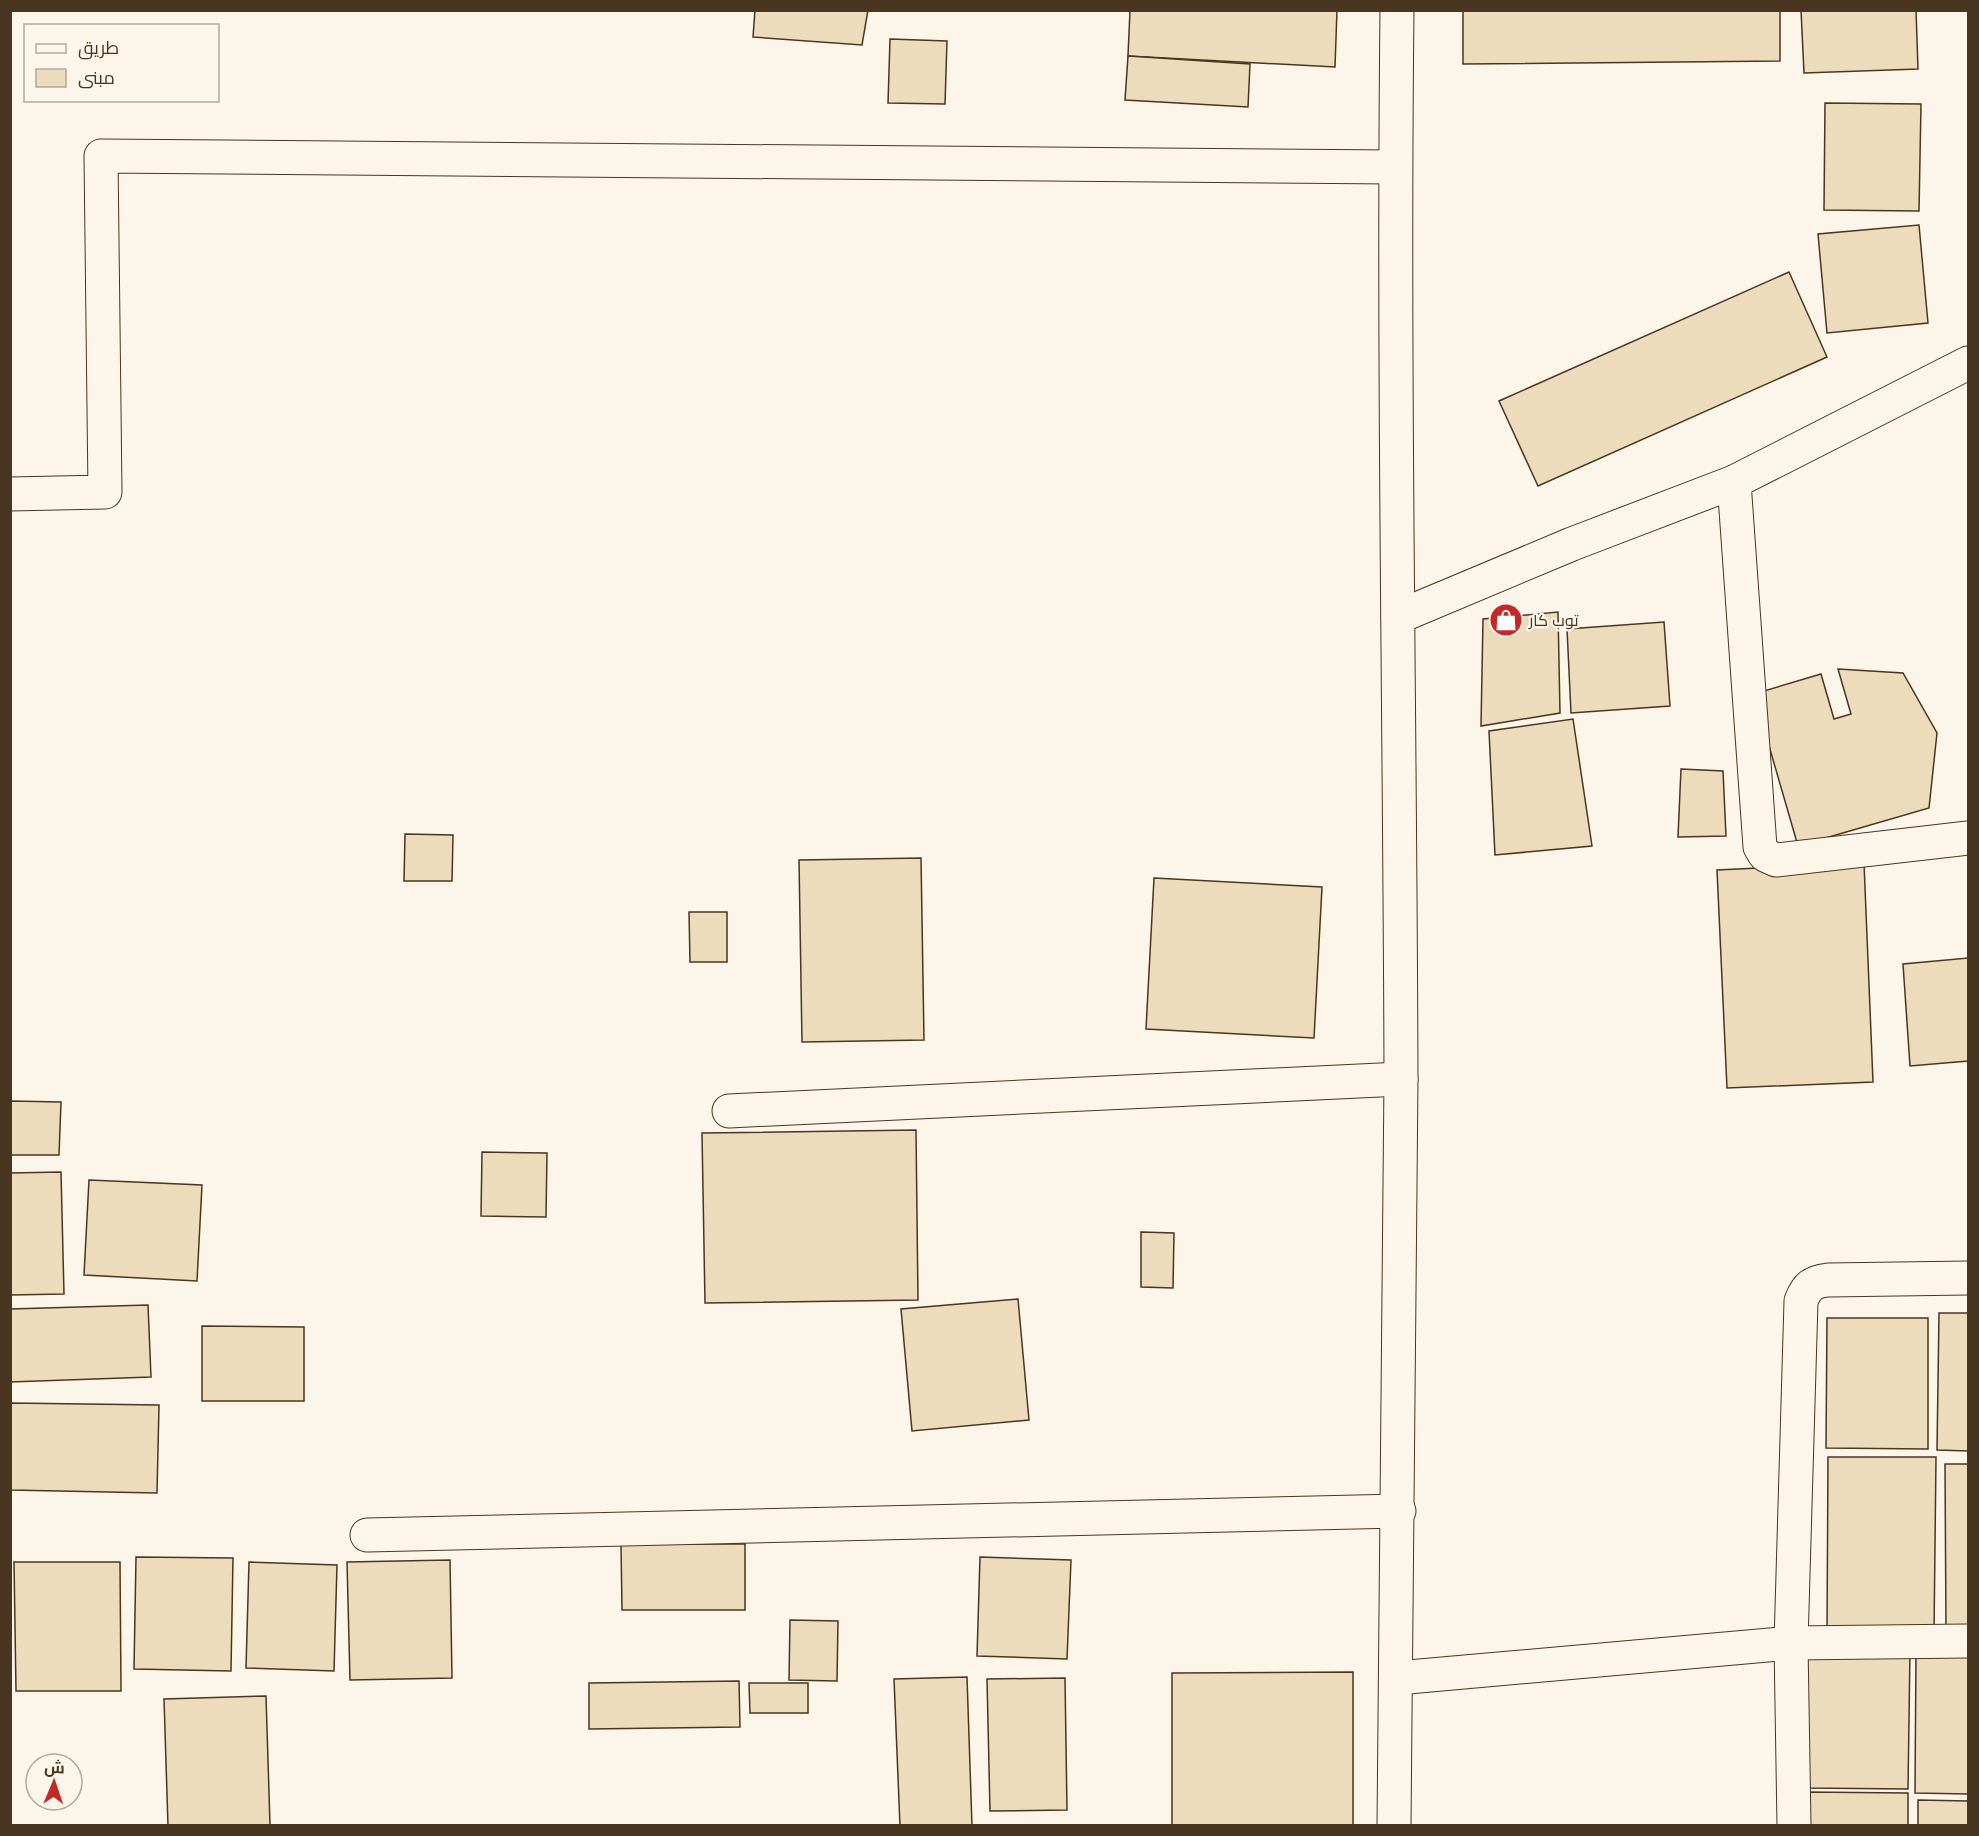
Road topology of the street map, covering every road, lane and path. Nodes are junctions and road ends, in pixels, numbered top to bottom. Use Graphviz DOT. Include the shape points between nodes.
graph roads {
  1 [pos="1397,10"];
  2 [pos="1395,166"];
  3 [pos="1968,363"];
  4 [pos="1734,482"];
  5 [pos="10,494"];
  6 [pos="1398,616"];
  7 [pos="1968,838"];
  8 [pos="1401,1079"];
  9 [pos="729,1111"];
  10 [pos="1968,1278"];
  11 [pos="1399,1511"];
  12 [pos="367,1535"];
  13 [pos="1968,1641"];
  14 [pos="1791,1642"];
  15 [pos="1397,1678"];
  16 [pos="1394,1826"];
  17 [pos="1794,1826"];
  1 -- 2 [label="street"];
  2 -- 5 [label="street" via="101,156 105,492"];
  2 -- 6 [label="street"];
  3 -- 4 [label="street"];
  4 -- 6 [label="street"];
  4 -- 7 [label="street" via="1760,847 1765,855 1776,860"];
  6 -- 8 [label="street"];
  8 -- 9 [label="street"];
  8 -- 11 [label="street"];
  10 -- 14 [label="street" via="1828,1280 1806,1288 1801,1301"];
  11 -- 12 [label="street"];
  11 -- 15 [label="street"];
  13 -- 14 [label="street"];
  14 -- 15 [label="street"];
  14 -- 17 [label="street"];
  15 -- 16 [label="street"];
}
